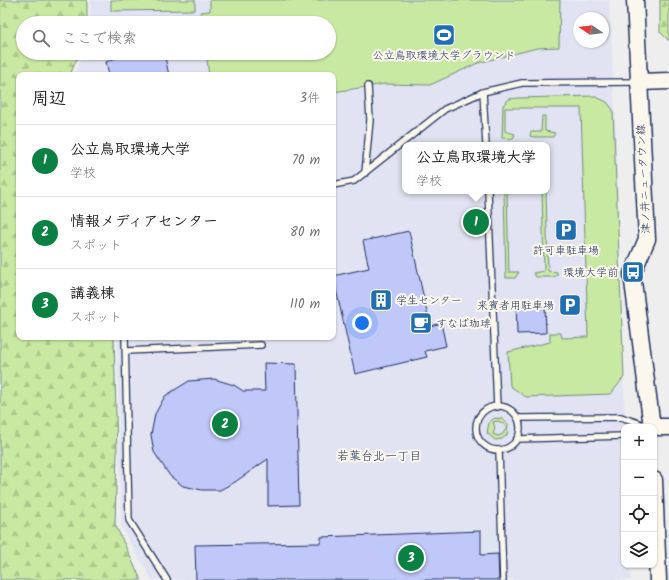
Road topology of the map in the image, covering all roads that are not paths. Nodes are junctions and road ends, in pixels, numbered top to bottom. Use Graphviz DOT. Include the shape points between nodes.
graph roads {
  1 [pos="635,0"];
  2 [pos="669,81"];
  3 [pos="638,82"];
  4 [pos="368,86"];
  5 [pos="484,92"];
  6 [pos="404,142"];
  7 [pos="486,142"];
  8 [pos="402,144"];
  9 [pos="365,174"];
  10 [pos="336,184"];
  11 [pos="488,194"];
  12 [pos="125,340"];
  13 [pos="261,345"];
  14 [pos="126,351"];
  15 [pos="497,407"];
  16 [pos="518,418"];
  17 [pos="642,424"];
  18 [pos="653,424"];
  19 [pos="657,427"];
  20 [pos="669,427"];
  21 [pos="621,436"];
  22 [pos="517,439"];
  23 [pos="499,450"];
  24 [pos="655,496"];
  25 [pos="167,580"];
  26 [pos="503,580"];
  27 [pos="658,580"];
  1 -- 3 [label="street, 津ノ井ニュータウン線"];
  2 -- 3 [label="street"];
  3 -- 5 [label="lane" via="522,83"];
  3 -- 18 [label="street, 津ノ井ニュータウン線" via="647,239 632,274"];
  4 -- 9 [label="lane" via="370,120"];
  5 -- 6 [label="lane" via="445,109"];
  5 -- 7 [label="lane"];
  8 -- 9 [label="lane"];
  9 -- 10 [label="lane" via="354,181"];
  11 -- 15 [label="lane"];
  12 -- 14 [label="lane"];
  13 -- 14 [label="lane"];
  14 -- 25 [label="lane" via="129,520"];
  15 -- 16 [label="lane" via="508,408"];
  15 -- 23 [label="lane" via="482,413 476,427 480,441"];
  16 -- 17 [label="lane" via="620,418"];
  16 -- 22 [label="lane" via="520,425"];
  19 -- 20 [label="street"];
  21 -- 22 [label="lane"];
  22 -- 23 [label="lane" via="513,444"];
  23 -- 26 [label="lane"];
  24 -- 27 [label="street"];
}
